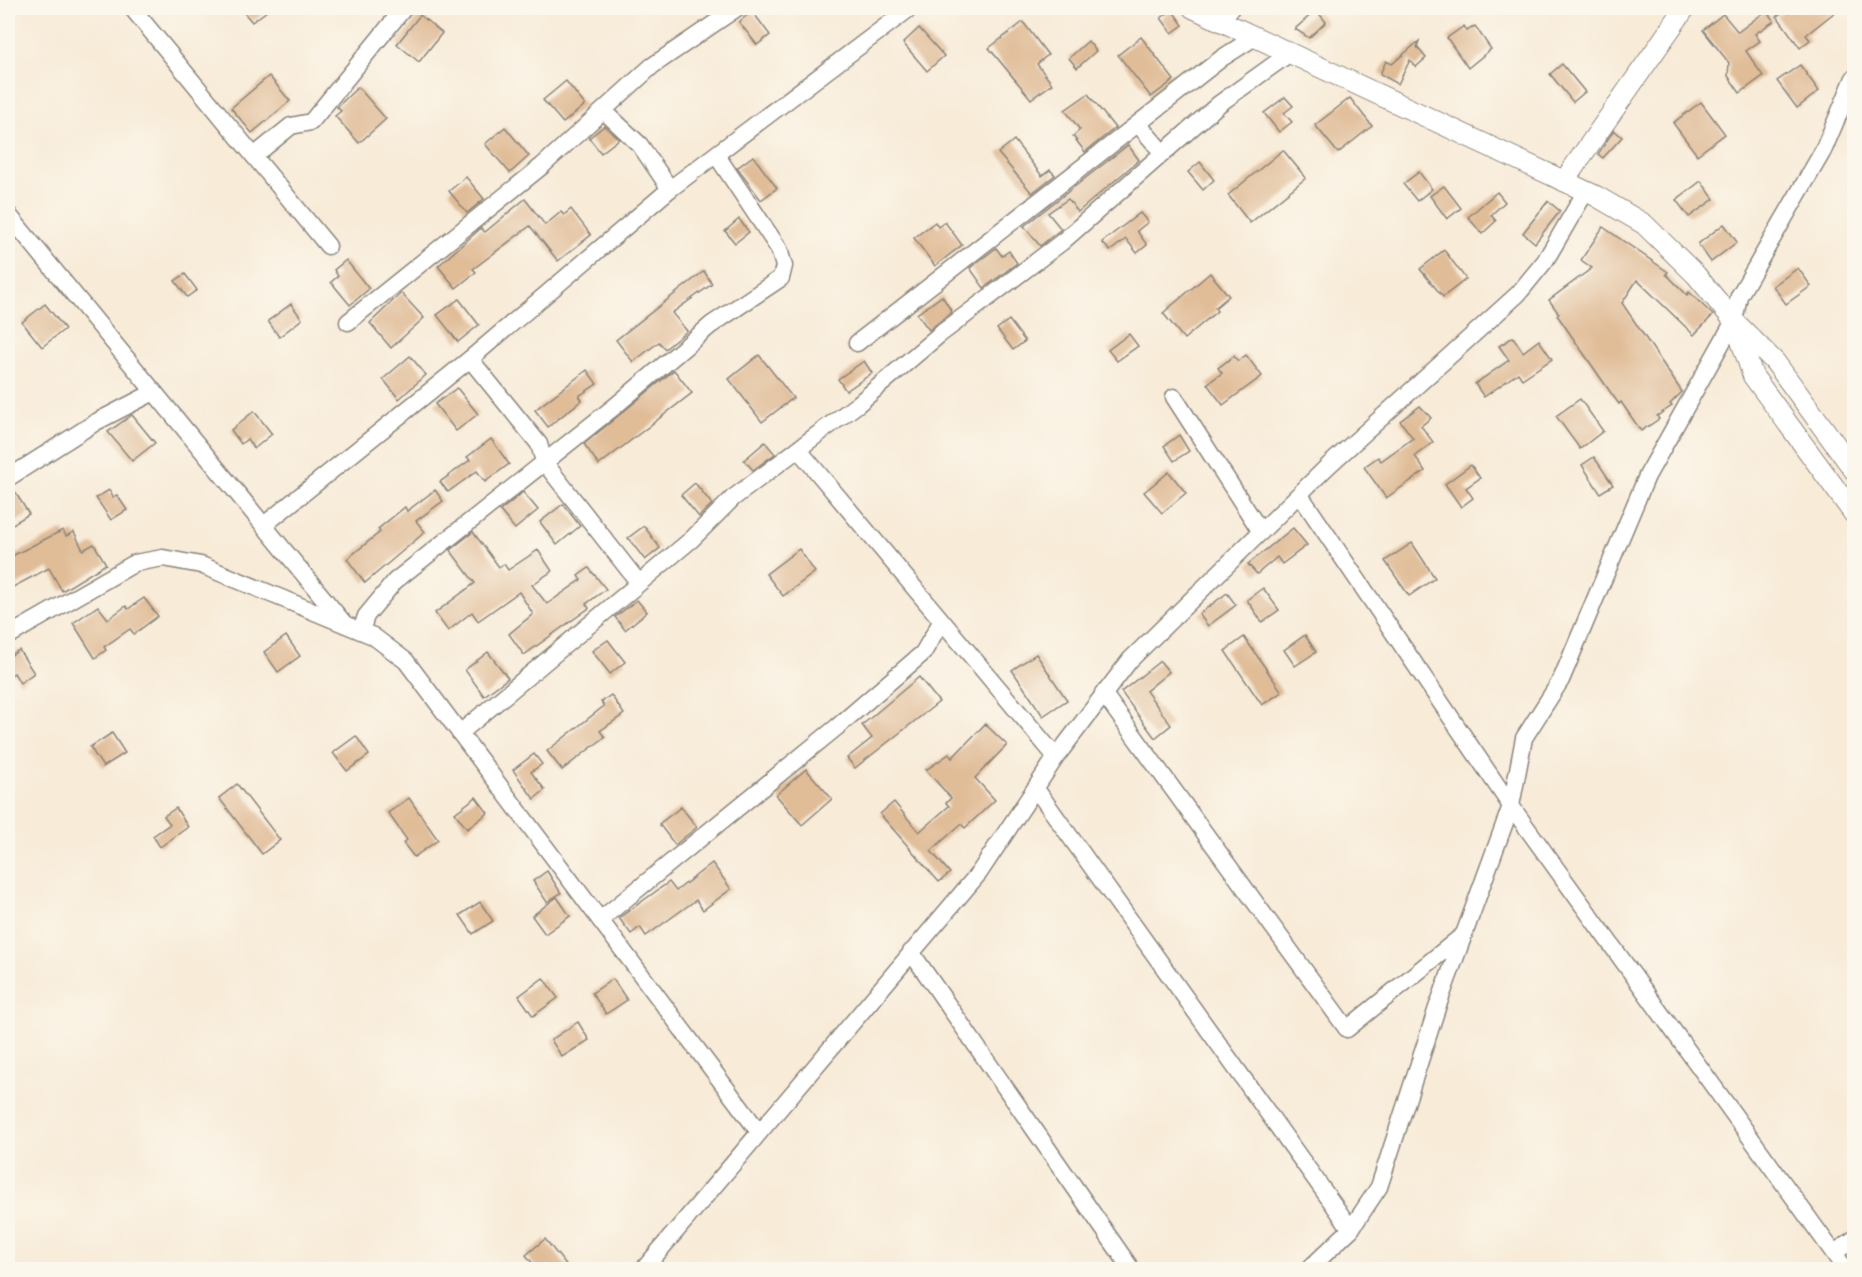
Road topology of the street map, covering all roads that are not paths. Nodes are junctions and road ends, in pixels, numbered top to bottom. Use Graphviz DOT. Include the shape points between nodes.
graph roads {
  1 [pos="132,8"];
  2 [pos="404,8"];
  3 [pos="737,8"];
  4 [pos="910,8"];
  5 [pos="1193,8"];
  6 [pos="1685,8"];
  7 [pos="1227,14"];
  8 [pos="1255,37"];
  9 [pos="1290,53"];
  10 [pos="1854,78"];
  11 [pos="604,111"];
  12 [pos="1138,124"];
  13 [pos="1162,152"];
  14 [pos="254,156"];
  15 [pos="717,156"];
  16 [pos="1564,181"];
  17 [pos="670,189"];
  18 [pos="1586,191"];
  19 [pos="8,214"];
  20 [pos="328,246"];
  21 [pos="1734,321"];
  22 [pos="348,322"];
  23 [pos="857,343"];
  24 [pos="470,359"];
  25 [pos="154,392"];
  26 [pos="1174,397"];
  27 [pos="798,449"];
  28 [pos="544,462"];
  29 [pos="1854,470"];
  30 [pos="8,478"];
  31 [pos="1300,495"];
  32 [pos="1854,514"];
  33 [pos="264,525"];
  34 [pos="1261,532"];
  35 [pos="639,583"];
  36 [pos="941,622"];
  37 [pos="353,628"];
  38 [pos="8,636"];
  39 [pos="1103,693"];
  40 [pos="460,733"];
  41 [pos="1056,757"];
  42 [pos="1036,789"];
  43 [pos="1510,806"];
  44 [pos="600,920"];
  45 [pos="1463,936"];
  46 [pos="911,952"];
  47 [pos="759,1132"];
  48 [pos="1351,1229"];
  49 [pos="1854,1239"];
  50 [pos="1834,1253"];
  51 [pos="643,1269"];
  52 [pos="1132,1269"];
  53 [pos="1308,1269"];
  54 [pos="1846,1269"];
  1 -- 14 [label="street"];
  2 -- 14 [label="street" via="311,122 291,126"];
  3 -- 11 [label="street" via="652,66"];
  4 -- 15 [label="street"];
  5 -- 7 [label="street"];
  6 -- 16 [label="street"];
  7 -- 8 [label="street"];
  8 -- 9 [label="street"];
  8 -- 12 [label="street"];
  9 -- 13 [label="street" via="1219,104"];
  9 -- 16 [label="street"];
  10 -- 21 [label="street" via="1823,151 1739,296"];
  11 -- 17 [label="street" via="640,145"];
  11 -- 22 [label="street" via="542,166"];
  12 -- 13 [label="street"];
  12 -- 23 [label="street"];
  13 -- 27 [label="street" via="1062,242 939,334"];
  14 -- 20 [label="street"];
  15 -- 17 [label="street"];
  15 -- 28 [label="street" via="779,249 784,266 781,278 711,325"];
  16 -- 18 [label="street"];
  17 -- 24 [label="street"];
  18 -- 21 [label="street" via="1644,224 1696,275"];
  18 -- 31 [label="street" via="1545,261 1518,294"];
  19 -- 25 [label="street"];
  21 -- 29 [label="street" via="1775,362"];
  21 -- 32 [label="street" via="1753,376"];
  21 -- 43 [label="street" via="1647,476 1561,680 1524,738"];
  24 -- 28 [label="street" via="539,444"];
  24 -- 33 [label="street"];
  25 -- 30 [label="street" via="96,422"];
  25 -- 33 [label="street"];
  26 -- 34 [label="street"];
  27 -- 35 [label="street" via="733,498 709,524"];
  27 -- 36 [label="street"];
  28 -- 35 [label="street"];
  28 -- 37 [label="street" via="395,581"];
  31 -- 34 [label="street"];
  31 -- 43 [label="street"];
  33 -- 37 [label="street"];
  34 -- 39 [label="street" via="1130,660"];
  35 -- 40 [label="street"];
  36 -- 41 [label="street"];
  36 -- 44 [label="street" via="923,653"];
  37 -- 38 [label="street" via="201,566 162,558 135,563"];
  37 -- 40 [label="street" via="373,636 406,661"];
  39 -- 41 [label="street"];
  39 -- 45 [label="street" via="1347,1029"];
  40 -- 44 [label="street"];
  41 -- 42 [label="street"];
  42 -- 46 [label="street" via="979,873"];
  42 -- 48 [label="street"];
  43 -- 45 [label="street"];
  43 -- 50 [label="street"];
  44 -- 47 [label="street"];
  45 -- 48 [label="street" via="1379,1187"];
  46 -- 47 [label="street"];
  46 -- 52 [label="street"];
  47 -- 51 [label="street"];
  48 -- 53 [label="street"];
  49 -- 50 [label="street"];
  50 -- 54 [label="street"];
}
